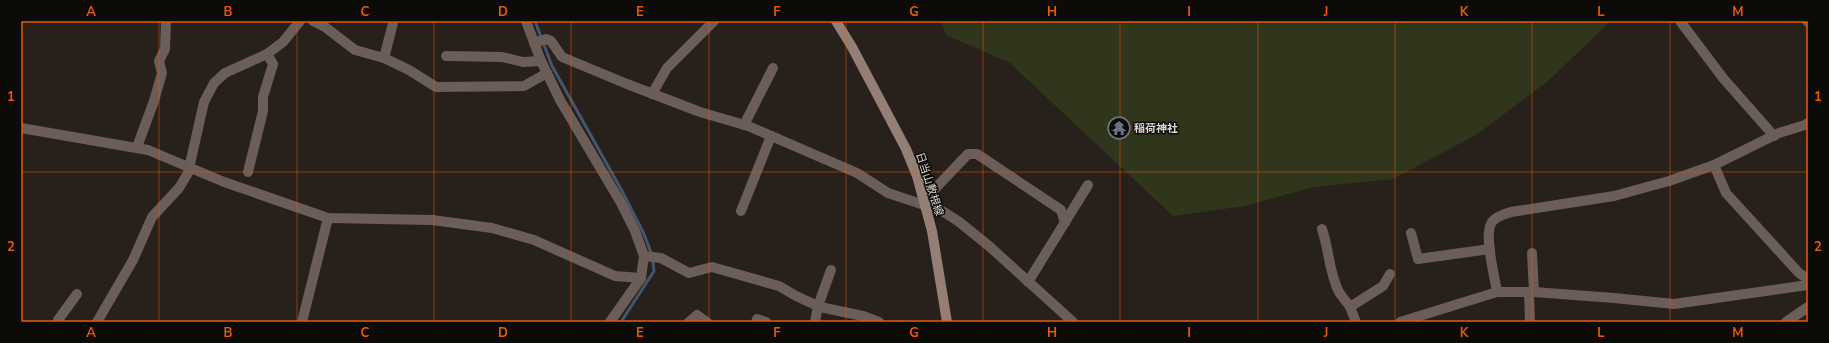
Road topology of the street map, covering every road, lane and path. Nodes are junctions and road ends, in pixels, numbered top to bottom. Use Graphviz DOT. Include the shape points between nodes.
graph roads {
  1 [pos="166,21"];
  2 [pos="300,21"];
  3 [pos="313,21"];
  4 [pos="526,21"];
  5 [pos="714,21"];
  6 [pos="836,21"];
  7 [pos="1680,21"];
  8 [pos="393,23"];
  9 [pos="539,41"];
  10 [pos="267,54"];
  11 [pos="446,56"];
  12 [pos="384,58"];
  13 [pos="541,61"];
  14 [pos="773,68"];
  15 [pos="547,73"];
  16 [pos="652,94"];
  17 [pos="1808,123"];
  18 [pos="744,125"];
  19 [pos="21,128"];
  20 [pos="771,136"];
  21 [pos="1774,136"];
  22 [pos="137,147"];
  23 [pos="1714,165"];
  24 [pos="190,168"];
  25 [pos="248,172"];
  26 [pos="1088,185"];
  27 [pos="924,205"];
  28 [pos="741,211"];
  29 [pos="328,218"];
  30 [pos="1065,223"];
  31 [pos="1322,229"];
  32 [pos="1411,233"];
  33 [pos="1490,249"];
  34 [pos="1532,253"];
  35 [pos="646,257"];
  36 [pos="831,270"];
  37 [pos="1390,274"];
  38 [pos="641,278"];
  39 [pos="1808,279"];
  40 [pos="1028,282"];
  41 [pos="1808,285"];
  42 [pos="1497,292"];
  43 [pos="1532,292"];
  44 [pos="76,294"];
  45 [pos="818,306"];
  46 [pos="1350,307"];
  47 [pos="1808,307"];
  48 [pos="856,318"];
  49 [pos="57,321"];
  50 [pos="97,322"];
  51 [pos="302,322"];
  52 [pos="610,322"];
  53 [pos="688,322"];
  54 [pos="707,322"];
  55 [pos="756,322"];
  56 [pos="766,322"];
  57 [pos="815,322"];
  58 [pos="879,322"];
  59 [pos="947,322"];
  60 [pos="1073,322"];
  61 [pos="1356,322"];
  62 [pos="1400,322"];
  63 [pos="1530,322"];
  64 [pos="1786,322"];
  1 -- 22 [label="street" via="165,49 159,61 162,73"];
  2 -- 10 [label="street" via="283,42"];
  3 -- 12 [label="street" via="355,50"];
  4 -- 9 [label="street"];
  5 -- 16 [label="street" via="667,68"];
  6 -- 27 [label="main road, 日当山敷根線" via="906,149 917,176"];
  7 -- 21 [label="street" via="1723,78"];
  8 -- 12 [label="street"];
  9 -- 13 [label="street"];
  9 -- 16 [label="street" via="551,41 562,57"];
  10 -- 24 [label="street" via="225,73 214,83 204,102"];
  10 -- 25 [label="street" via="273,64 263,97 263,110"];
  11 -- 13 [label="street" via="474,51 523,62"];
  12 -- 15 [label="street" via="436,87 524,86"];
  13 -- 15 [label="street"];
  14 -- 18 [label="street"];
  15 -- 35 [label="street" via="560,100 621,203"];
  16 -- 18 [label="street"];
  17 -- 21 [label="street"];
  18 -- 20 [label="street"];
  19 -- 22 [label="street"];
  20 -- 27 [label="street" via="857,173 888,193"];
  20 -- 28 [label="street"];
  21 -- 23 [label="street"];
  22 -- 24 [label="street"];
  23 -- 33 [label="street" via="1614,196 1511,212 1492,221 1489,230"];
  23 -- 39 [label="street" via="1726,193"];
  24 -- 29 [label="street"];
  24 -- 50 [label="street" via="179,188 152,217 133,260"];
  26 -- 30 [label="street"];
  27 -- 30 [label="street" via="929,195 968,154 977,154 1061,210"];
  27 -- 40 [label="street" via="942,211 958,221"];
  27 -- 59 [label="main road, 日当山敷根線" via="932,231"];
  29 -- 38 [label="street" via="432,220 492,228 534,240 615,276"];
  29 -- 51 [label="street"];
  30 -- 40 [label="street"];
  31 -- 46 [label="street" via="1339,292"];
  32 -- 33 [label="street" via="1418,259"];
  33 -- 42 [label="street"];
  34 -- 43 [label="street"];
  35 -- 38 [label="street"];
  35 -- 45 [label="street" via="661,258 689,273 712,268 772,284"];
  36 -- 45 [label="street"];
  37 -- 46 [label="street" via="1383,286"];
  38 -- 52 [label="street"];
  40 -- 60 [label="street"];
  41 -- 43 [label="street" via="1674,304"];
  42 -- 43 [label="street"];
  42 -- 62 [label="street"];
  43 -- 63 [label="street"];
  44 -- 49 [label="street"];
  45 -- 48 [label="street"];
  45 -- 57 [label="street"];
  46 -- 61 [label="street"];
  47 -- 64 [label="street"];
  48 -- 58 [label="street"];
  53 -- 54 [label="street" via="697,316"];
  55 -- 56 [label="street" via="757,319"];
}
